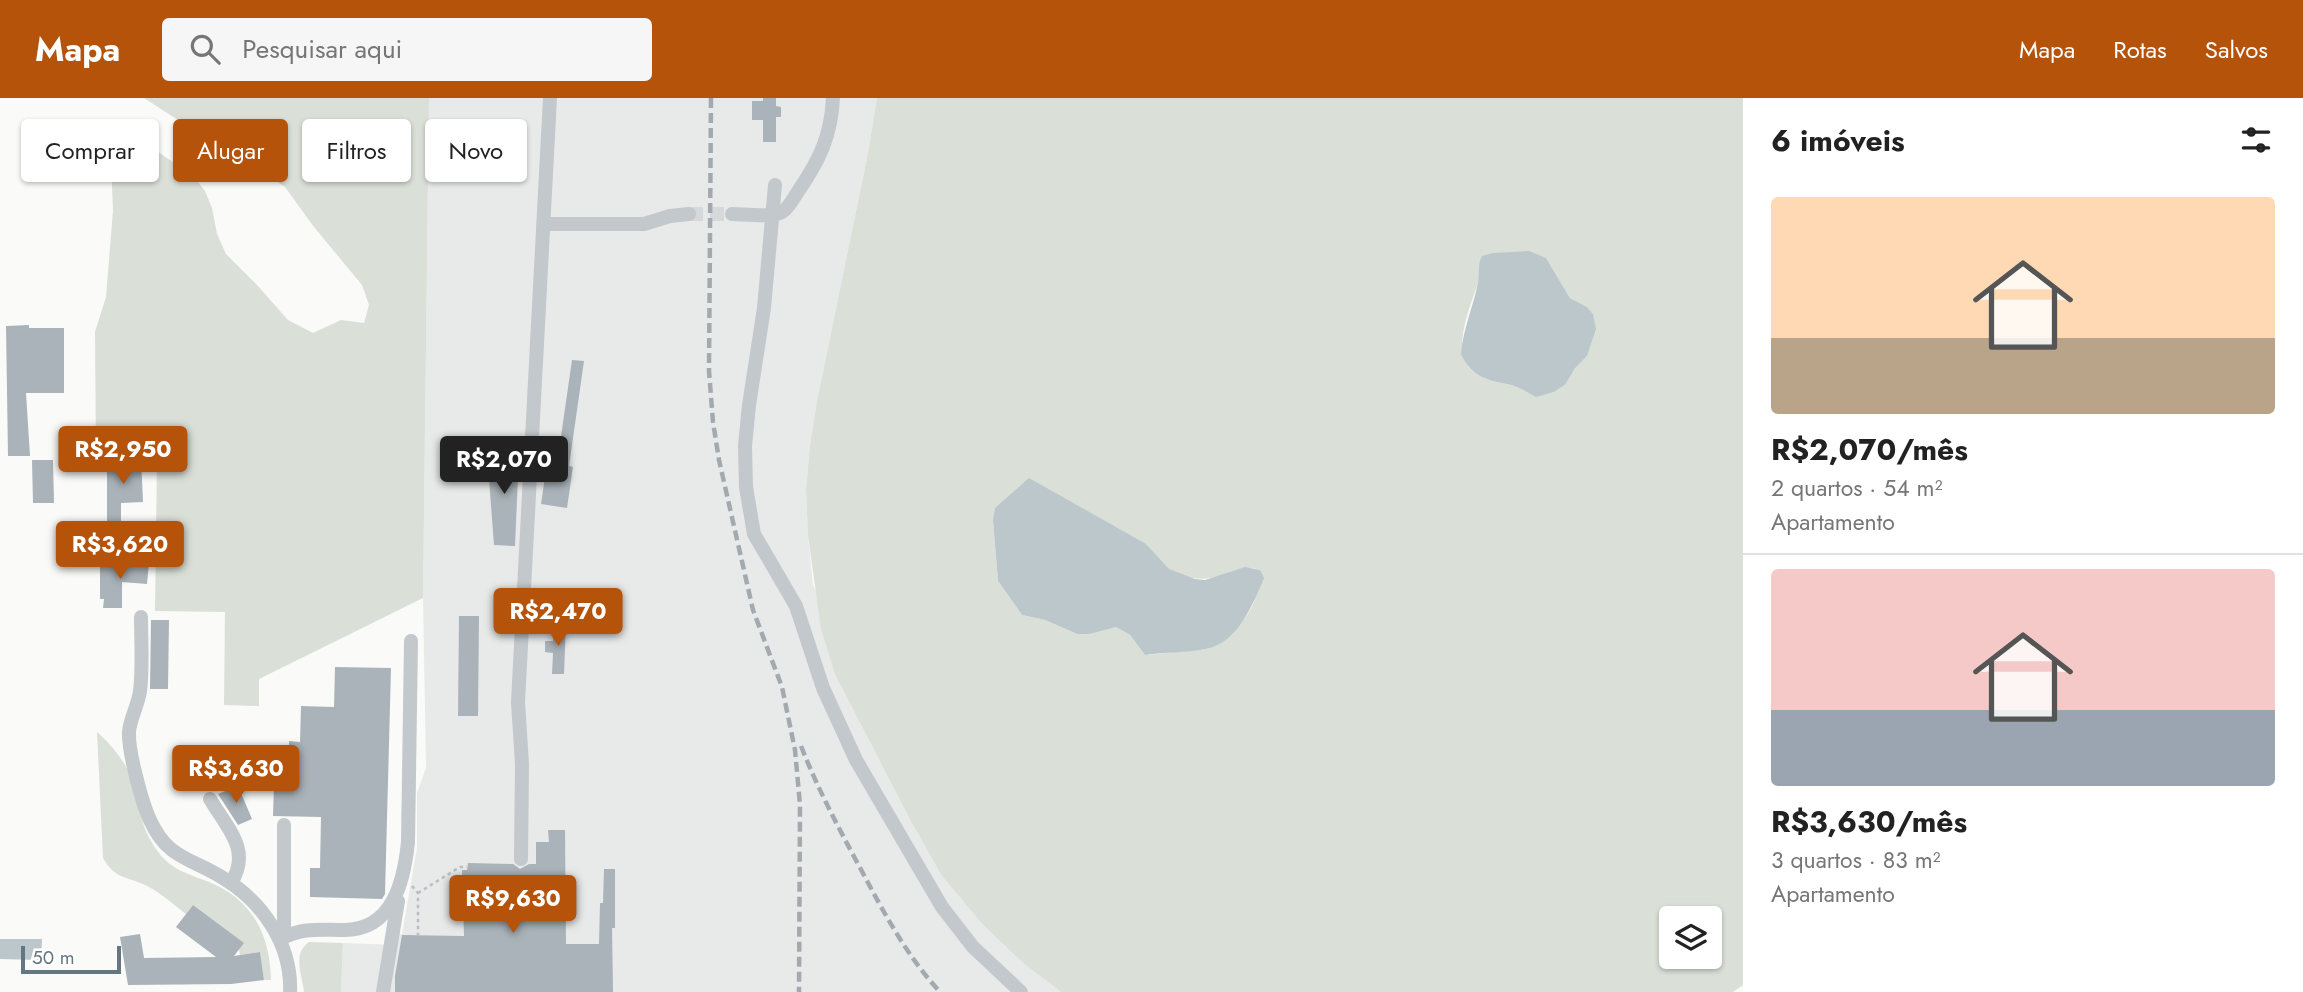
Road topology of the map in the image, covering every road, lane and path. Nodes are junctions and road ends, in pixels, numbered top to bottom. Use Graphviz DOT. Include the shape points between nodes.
graph roads {
  1 [pos="550,98"];
  2 [pos="833,98"];
  3 [pos="775,185"];
  4 [pos="689,214"];
  5 [pos="732,214"];
  6 [pos="773,215"];
  7 [pos="543,224"];
  8 [pos="141,617"];
  9 [pos="411,641"];
  10 [pos="210,799"];
  11 [pos="284,825"];
  12 [pos="521,859"];
  13 [pos="467,867"];
  14 [pos="402,876"];
  15 [pos="231,883"];
  16 [pos="418,893"];
  17 [pos="346,930"];
  18 [pos="392,933"];
  19 [pos="418,935"];
  20 [pos="282,938"];
  21 [pos="290,992"];
  22 [pos="383,992"];
  23 [pos="1021,992"];
  1 -- 7 [label="lane"];
  2 -- 6 [label="lane" via="817,162 784,211"];
  3 -- 6 [label="lane"];
  4 -- 7 [label="lane" via="644,224"];
  5 -- 6 [label="lane"];
  6 -- 23 [label="lane" via="745,446 754,534 796,606 831,709 865,776 942,907 973,947"];
  7 -- 12 [label="lane" via="518,702"];
  8 -- 15 [label="lane" via="140,693 129,733 146,812 176,853"];
  9 -- 14 [label="lane" via="408,842"];
  10 -- 15 [label="lane" via="240,852"];
  11 -- 20 [label="lane"];
  13 -- 16 [label="path"];
  14 -- 16 [label="path"];
  14 -- 17 [label="lane" via="393,903 381,917"];
  14 -- 18 [label="lane"];
  15 -- 20 [label="lane"];
  16 -- 19 [label="path"];
  17 -- 18 [label="lane"];
  17 -- 20 [label="lane" via="315,928"];
  18 -- 22 [label="lane"];
  20 -- 21 [label="lane"];
}
